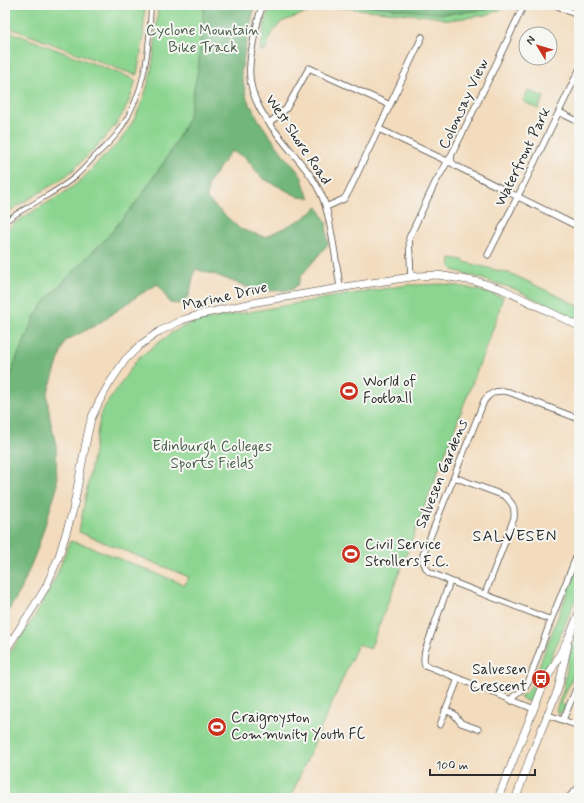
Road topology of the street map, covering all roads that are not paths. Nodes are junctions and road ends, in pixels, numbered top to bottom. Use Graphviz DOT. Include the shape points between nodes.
graph roads {
  1 [pos="151,5"];
  2 [pos="262,5"];
  3 [pos="556,5"];
  4 [pos="521,11"];
  5 [pos="579,16"];
  6 [pos="422,37"];
  7 [pos="579,70"];
  8 [pos="390,105"];
  9 [pos="559,112"];
  10 [pos="579,122"];
  11 [pos="269,123"];
  12 [pos="379,129"];
  13 [pos="450,160"];
  14 [pos="518,196"];
  15 [pos="326,208"];
  16 [pos="5,222"];
  17 [pos="579,227"];
  18 [pos="488,254"];
  19 [pos="411,277"];
  20 [pos="340,288"];
  21 [pos="579,326"];
  22 [pos="579,419"];
  23 [pos="454,476"];
  24 [pos="579,550"];
  25 [pos="450,581"];
  26 [pos="485,594"];
  27 [pos="579,613"];
  28 [pos="551,620"];
  29 [pos="570,635"];
  30 [pos="5,651"];
  31 [pos="458,679"];
  32 [pos="579,682"];
  33 [pos="512,701"];
  34 [pos="534,709"];
  35 [pos="445,710"];
  36 [pos="548,715"];
  37 [pos="563,720"];
  38 [pos="440,725"];
  39 [pos="579,726"];
  40 [pos="478,729"];
  41 [pos="579,786"];
  42 [pos="498,798"];
  43 [pos="516,798"];
  44 [pos="568,798"];
  1 -- 16 [label="street" via="150,42 141,86 120,131 72,179"];
  2 -- 11 [label="street, West Shore Road" via="253,45 250,74 258,105"];
  3 -- 5 [label="street"];
  4 -- 13 [label="street, Colonsay View"];
  6 -- 8 [label="street"];
  7 -- 9 [label="street, Waterfront Park"];
  8 -- 11 [label="street" via="309,68 286,109"];
  8 -- 12 [label="street"];
  9 -- 10 [label="street"];
  9 -- 14 [label="street, Waterfront Park"];
  11 -- 15 [label="street, West Shore Road" via="320,191"];
  12 -- 13 [label="street"];
  12 -- 15 [label="street" via="344,199"];
  13 -- 14 [label="street, Colonsay View" via="456,166"];
  13 -- 19 [label="street" via="435,183 409,238"];
  14 -- 17 [label="street, Colonsay View"];
  14 -- 18 [label="street, Waterfront Park"];
  15 -- 20 [label="street, West Shore Road"];
  19 -- 20 [label="street, Marine Drive"];
  19 -- 21 [label="street, Marine Drive" via="438,275 479,282 502,289"];
  20 -- 30 [label="street, Marine Drive" via="257,302 182,320 140,345 125,360 91,419 73,510 59,556 46,587"];
  22 -- 23 [label="street, Salvesen Gardens" via="503,390 492,392 484,401"];
  23 -- 25 [label="street, Salvesen Gardens" via="423,555 429,572"];
  23 -- 26 [label="street" via="505,496 513,506 514,518"];
  24 -- 28 [label="street"];
  25 -- 26 [label="street, Salvesen Gardens"];
  25 -- 31 [label="street" via="423,661 429,668"];
  26 -- 28 [label="street, Salvesen Gardens"];
  27 -- 29 [label="street"];
  28 -- 33 [label="street" via="528,683"];
  29 -- 34 [label="street"];
  29 -- 36 [label="street" via="558,689"];
  31 -- 33 [label="street"];
  31 -- 35 [label="street"];
  32 -- 37 [label="street"];
  33 -- 34 [label="street"];
  34 -- 42 [label="street"];
  35 -- 38 [label="street"];
  35 -- 40 [label="street" via="454,714 461,723"];
  36 -- 37 [label="street"];
  36 -- 43 [label="street"];
  37 -- 39 [label="street"];
  41 -- 44 [label="street"];
}
